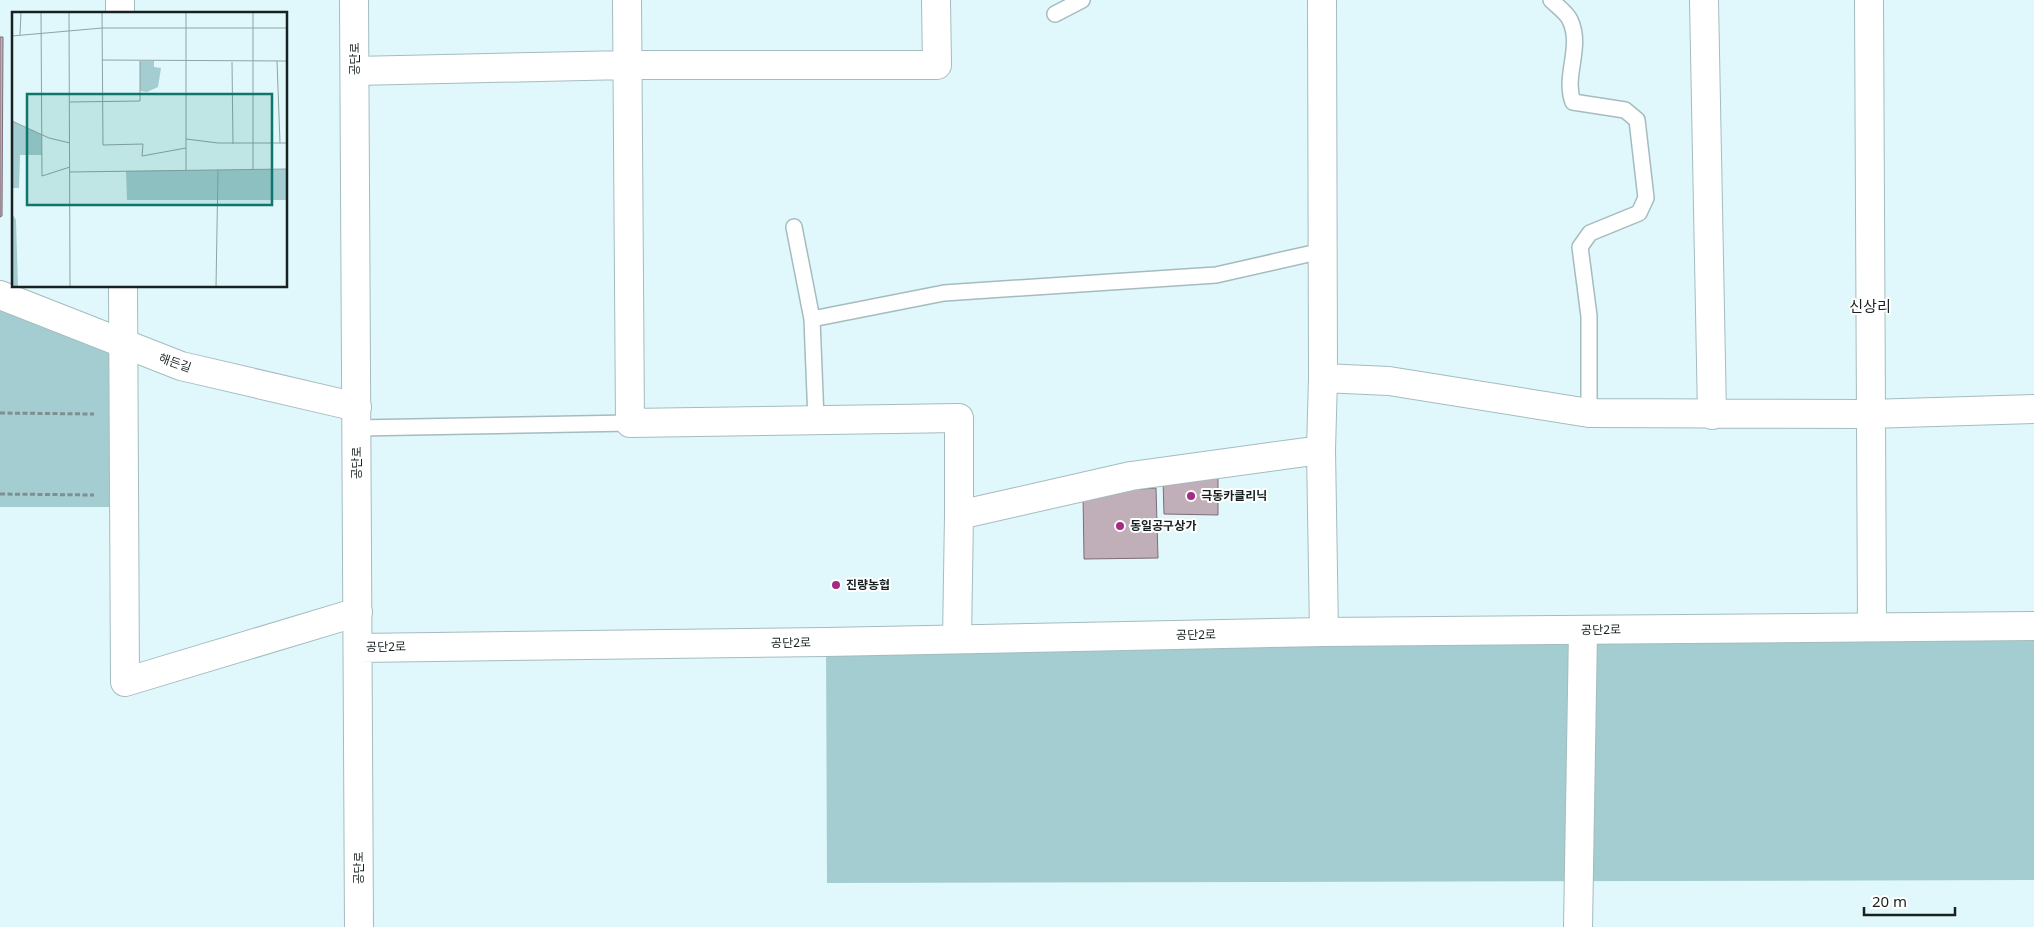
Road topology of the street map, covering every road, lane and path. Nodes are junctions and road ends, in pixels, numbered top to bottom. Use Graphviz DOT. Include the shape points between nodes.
graph roads {
  1 [pos="354,0"];
  2 [pos="627,0"];
  3 [pos="936,0"];
  4 [pos="1082,0"];
  5 [pos="1322,0"];
  6 [pos="1551,0"];
  7 [pos="1704,0"];
  8 [pos="1868,0"];
  9 [pos="1055,14"];
  10 [pos="627,65"];
  11 [pos="355,71"];
  12 [pos="794,227"];
  13 [pos="1322,251"];
  14 [pos="123,288"];
  15 [pos="0,295"];
  16 [pos="812,319"];
  17 [pos="123,344"];
  18 [pos="1323,378"];
  19 [pos="2034,409"];
  20 [pos="0,413"];
  21 [pos="1589,413"];
  22 [pos="124,414"];
  23 [pos="1869,414"];
  24 [pos="1712,415"];
  25 [pos="357,417"];
  26 [pos="816,420"];
  27 [pos="630,423"];
  28 [pos="1320,450"];
  29 [pos="0,494"];
  30 [pos="124,495"];
  31 [pos="959,515"];
  32 [pos="358,612"];
  33 [pos="2034,626"];
  34 [pos="1872,628"];
  35 [pos="1583,630"];
  36 [pos="1324,632"];
  37 [pos="957,639"];
  38 [pos="358,648"];
  39 [pos="359,927"];
  40 [pos="1578,927"];
  1 -- 11 [label="street, 공단로"];
  2 -- 10 [label="street"];
  3 -- 10 [label="street" via="937,65"];
  4 -- 9 [label="lane"];
  5 -- 13 [label="street"];
  6 -- 21 [label="lane" via="1570,20 1572,28 1575,44 1569,92 1573,102 1625,110 1637,120 1646,198 1639,213 1590,233 1580,247 1589,316"];
  7 -- 24 [label="street"];
  8 -- 23 [label="street"];
  10 -- 11 [label="street"];
  10 -- 27 [label="street"];
  11 -- 25 [label="street, 공단로"];
  12 -- 16 [label="lane"];
  13 -- 16 [label="lane" via="1216,275 944,293"];
  13 -- 18 [label="street"];
  14 -- 17 [label="street"];
  15 -- 17 [label="street, 해든길"];
  16 -- 26 [label="lane"];
  17 -- 22 [label="street"];
  17 -- 25 [label="street, 해든길" via="181,366"];
  18 -- 21 [label="street" via="1389,381"];
  18 -- 28 [label="street"];
  19 -- 23 [label="street"];
  20 -- 22 [label="path"];
  21 -- 24 [label="street"];
  22 -- 30 [label="street"];
  23 -- 24 [label="street"];
  23 -- 34 [label="street"];
  25 -- 27 [label="lane"];
  25 -- 32 [label="street, 공단로"];
  26 -- 27 [label="street"];
  26 -- 31 [label="street" via="959,418"];
  28 -- 31 [label="street" via="1131,476"];
  28 -- 36 [label="street"];
  29 -- 30 [label="path"];
  30 -- 32 [label="street" via="125,682"];
  31 -- 37 [label="street"];
  32 -- 38 [label="street, 공단로"];
  33 -- 34 [label="street, 공단2로"];
  34 -- 35 [label="street, 공단2로"];
  35 -- 36 [label="street, 공단2로"];
  35 -- 40 [label="street"];
  36 -- 37 [label="street, 공단2로"];
  37 -- 38 [label="street, 공단2로"];
  38 -- 39 [label="street, 공단로"];
}
